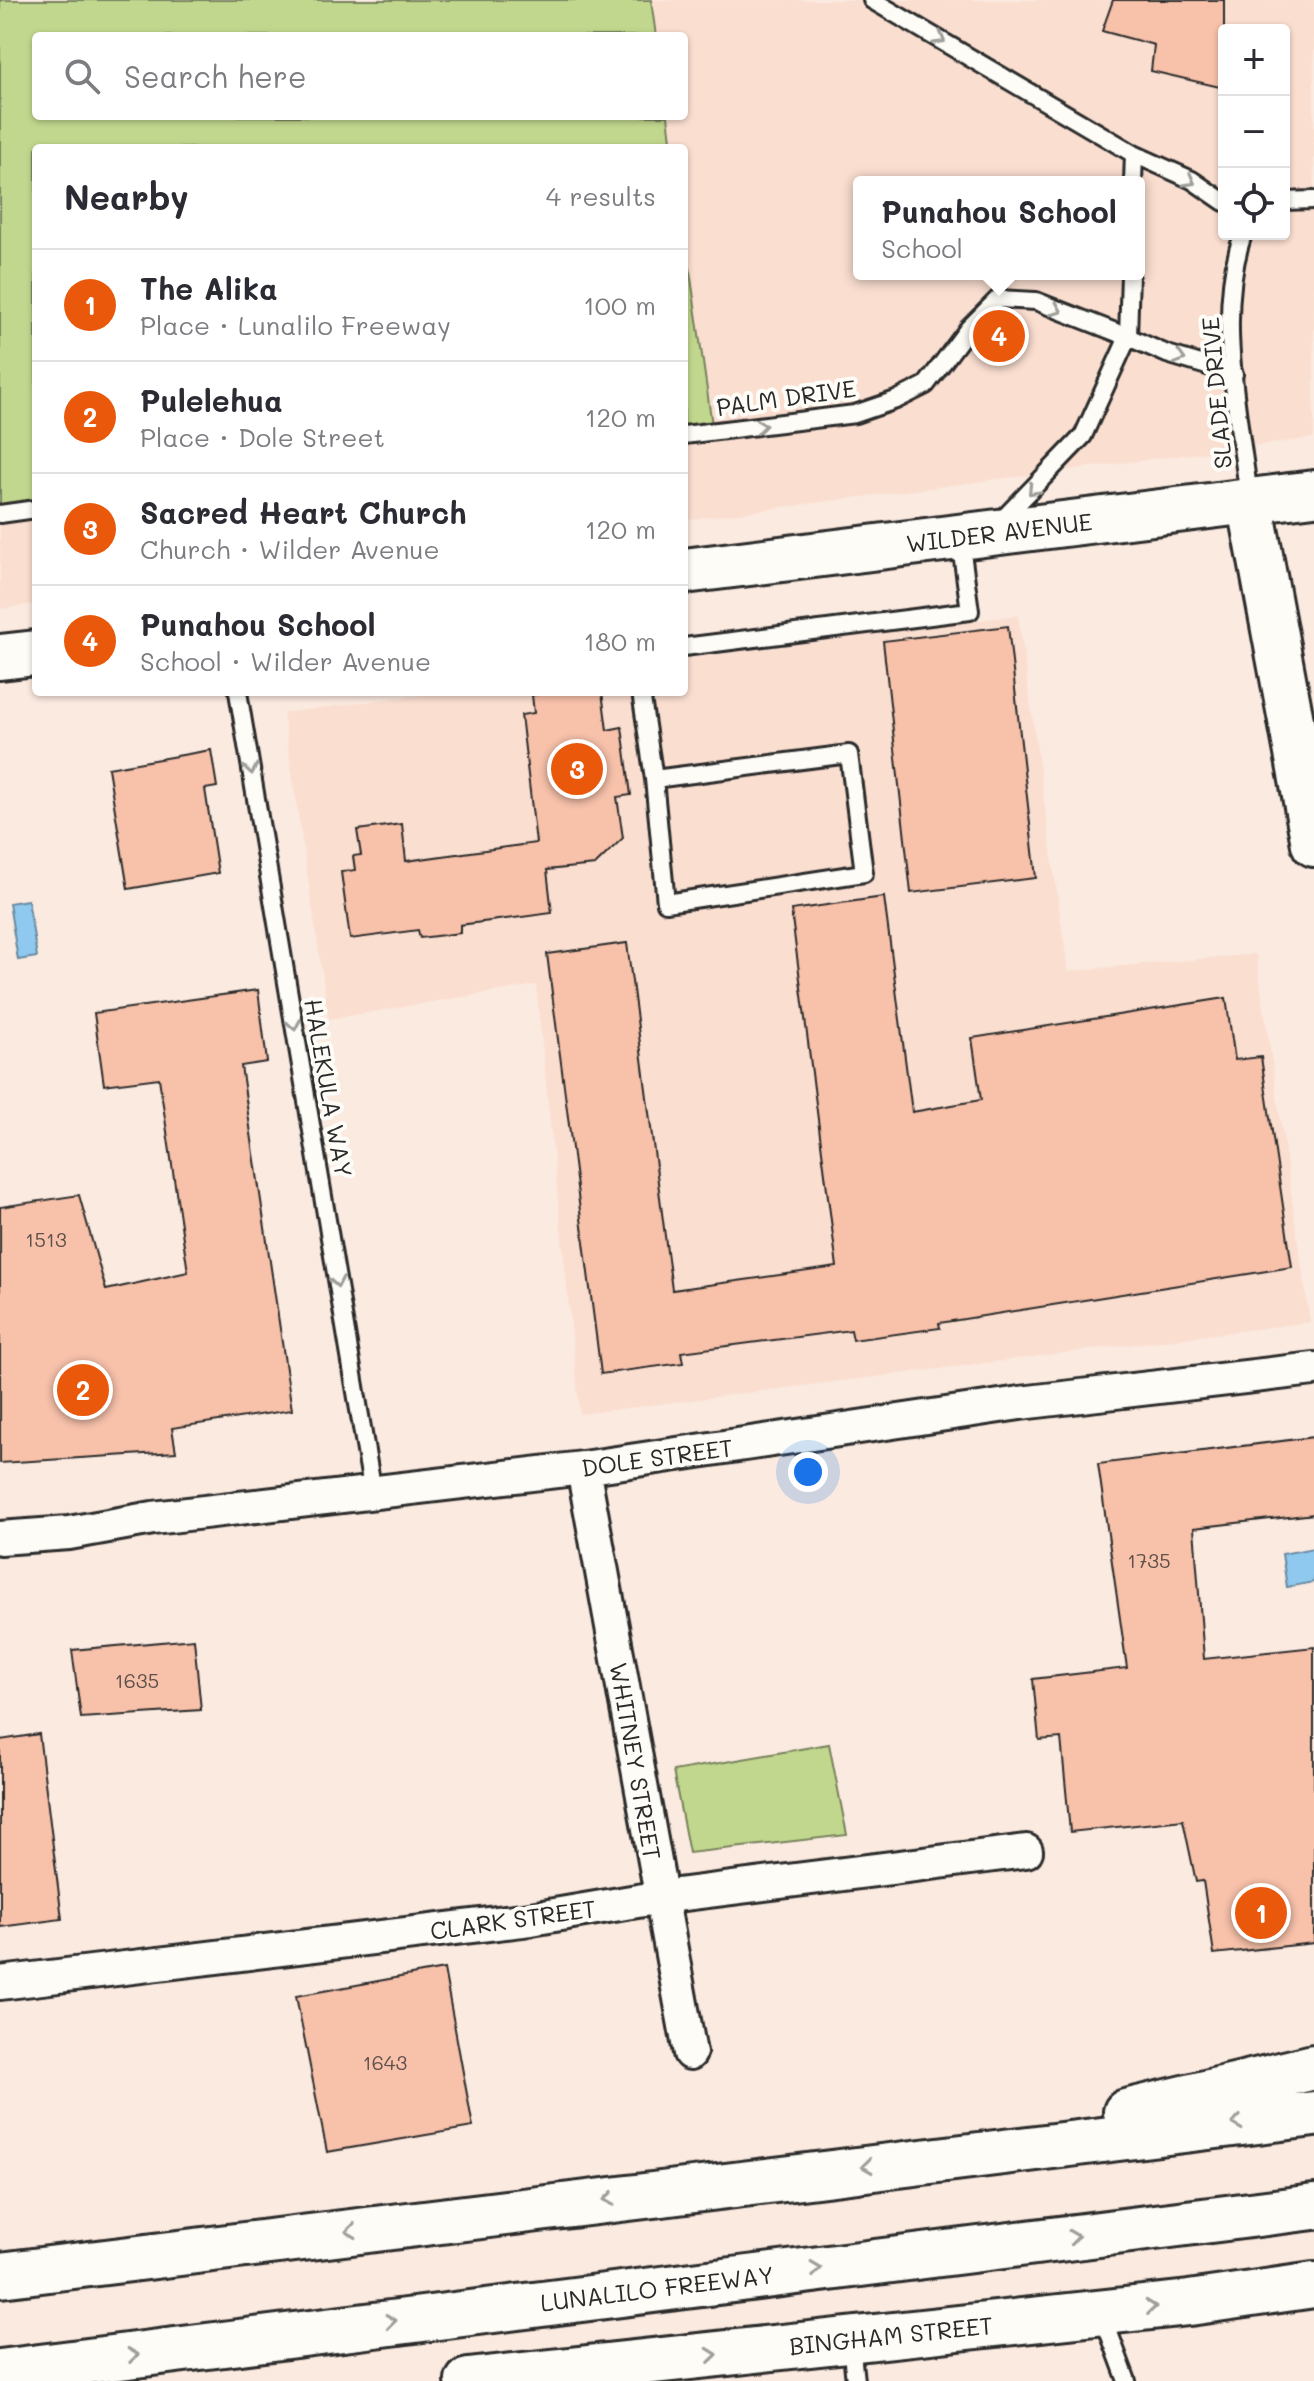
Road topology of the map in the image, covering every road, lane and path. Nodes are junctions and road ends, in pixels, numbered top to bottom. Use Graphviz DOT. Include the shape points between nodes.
graph roads {
  1 [pos="872,0"];
  2 [pos="1134,154"];
  3 [pos="1133,176"];
  4 [pos="1218,198"];
  5 [pos="1314,200"];
  6 [pos="1290,201"];
  7 [pos="1241,240"];
  8 [pos="1130,280"];
  9 [pos="1128,337"];
  10 [pos="1234,374"];
  11 [pos="688,435"];
  12 [pos="1314,493"];
  13 [pos="1250,501"];
  14 [pos="32,510"];
  15 [pos="0,514"];
  16 [pos="975,534"];
  17 [pos="688,570"];
  18 [pos="688,646"];
  19 [pos="32,653"];
  20 [pos="0,657"];
  21 [pos="239,696"];
  22 [pos="642,696"];
  23 [pos="654,779"];
  24 [pos="1314,844"];
  25 [pos="1314,1369"];
  26 [pos="583,1468"];
  27 [pos="373,1493"];
  28 [pos="0,1538"];
  29 [pos="1026,1851"];
  30 [pos="661,1897"];
  31 [pos="0,1983"];
  32 [pos="690,2053"];
  33 [pos="1314,2067"];
  34 [pos="1314,2114"];
  35 [pos="924,2159"];
  36 [pos="1314,2207"];
  37 [pos="0,2275"];
  38 [pos="1314,2285"];
  39 [pos="1101,2312"];
  40 [pos="853,2360"];
  41 [pos="0,2372"];
  42 [pos="468,2381"];
  43 [pos="1127,2381"];
  1 -- 2 [label="lane, one-way"];
  2 -- 3 [label="lane"];
  2 -- 4 [label="lane, one-way"];
  5 -- 6 [label="lane"];
  7 -- 10 [label="lane, SLADE DRIVE" via="1233,264"];
  8 -- 9 [label="lane"];
  9 -- 10 [label="lane, one-way"];
  11 -- 9 [label="lane, PALM DRIVE, one-way" via="855,414 896,400 926,385 998,299 1036,301"];
  9 -- 16 [label="lane, one-way" via="1083,436"];
  10 -- 13 [label="lane, SLADE DRIVE"];
  12 -- 13 [label="main road, WILDER AVENUE"];
  13 -- 16 [label="main road, WILDER AVENUE"];
  13 -- 24 [label="main road"];
  14 -- 15 [label="lane"];
  16 -- 17 [label="main road, WILDER AVENUE"];
  16 -- 18 [label="lane" via="970,611"];
  19 -- 20 [label="main road"];
  21 -- 27 [label="lane, HALEKULA WAY, one-way"];
  22 -- 23 [label="lane"];
  23 -- 23 [label="lane" via="666,903 864,873 849,754"];
  25 -- 26 [label="street, DOLE STREET" via="1020,1403"];
  26 -- 27 [label="street, DOLE STREET"];
  26 -- 30 [label="street, WHITNEY STREET"];
  27 -- 28 [label="street, DOLE STREET"];
  29 -- 30 [label="street, CLARK STREET"];
  30 -- 31 [label="street, CLARK STREET" via="531,1919"];
  30 -- 32 [label="street, WHITNEY STREET"];
  33 -- 35 [label="main road"];
  34 -- 35 [label="main road, one-way"];
  35 -- 37 [label="main road, one-way"];
  41 -- 36 [label="main road, LUNALILO FREEWAY, one-way"];
  39 -- 38 [label="main road, BINGHAM STREET, one-way"];
  39 -- 40 [label="main road, BINGHAM STREET"];
  39 -- 43 [label="lane"];
  42 -- 40 [label="main road, BINGHAM STREET, one-way"];
}
